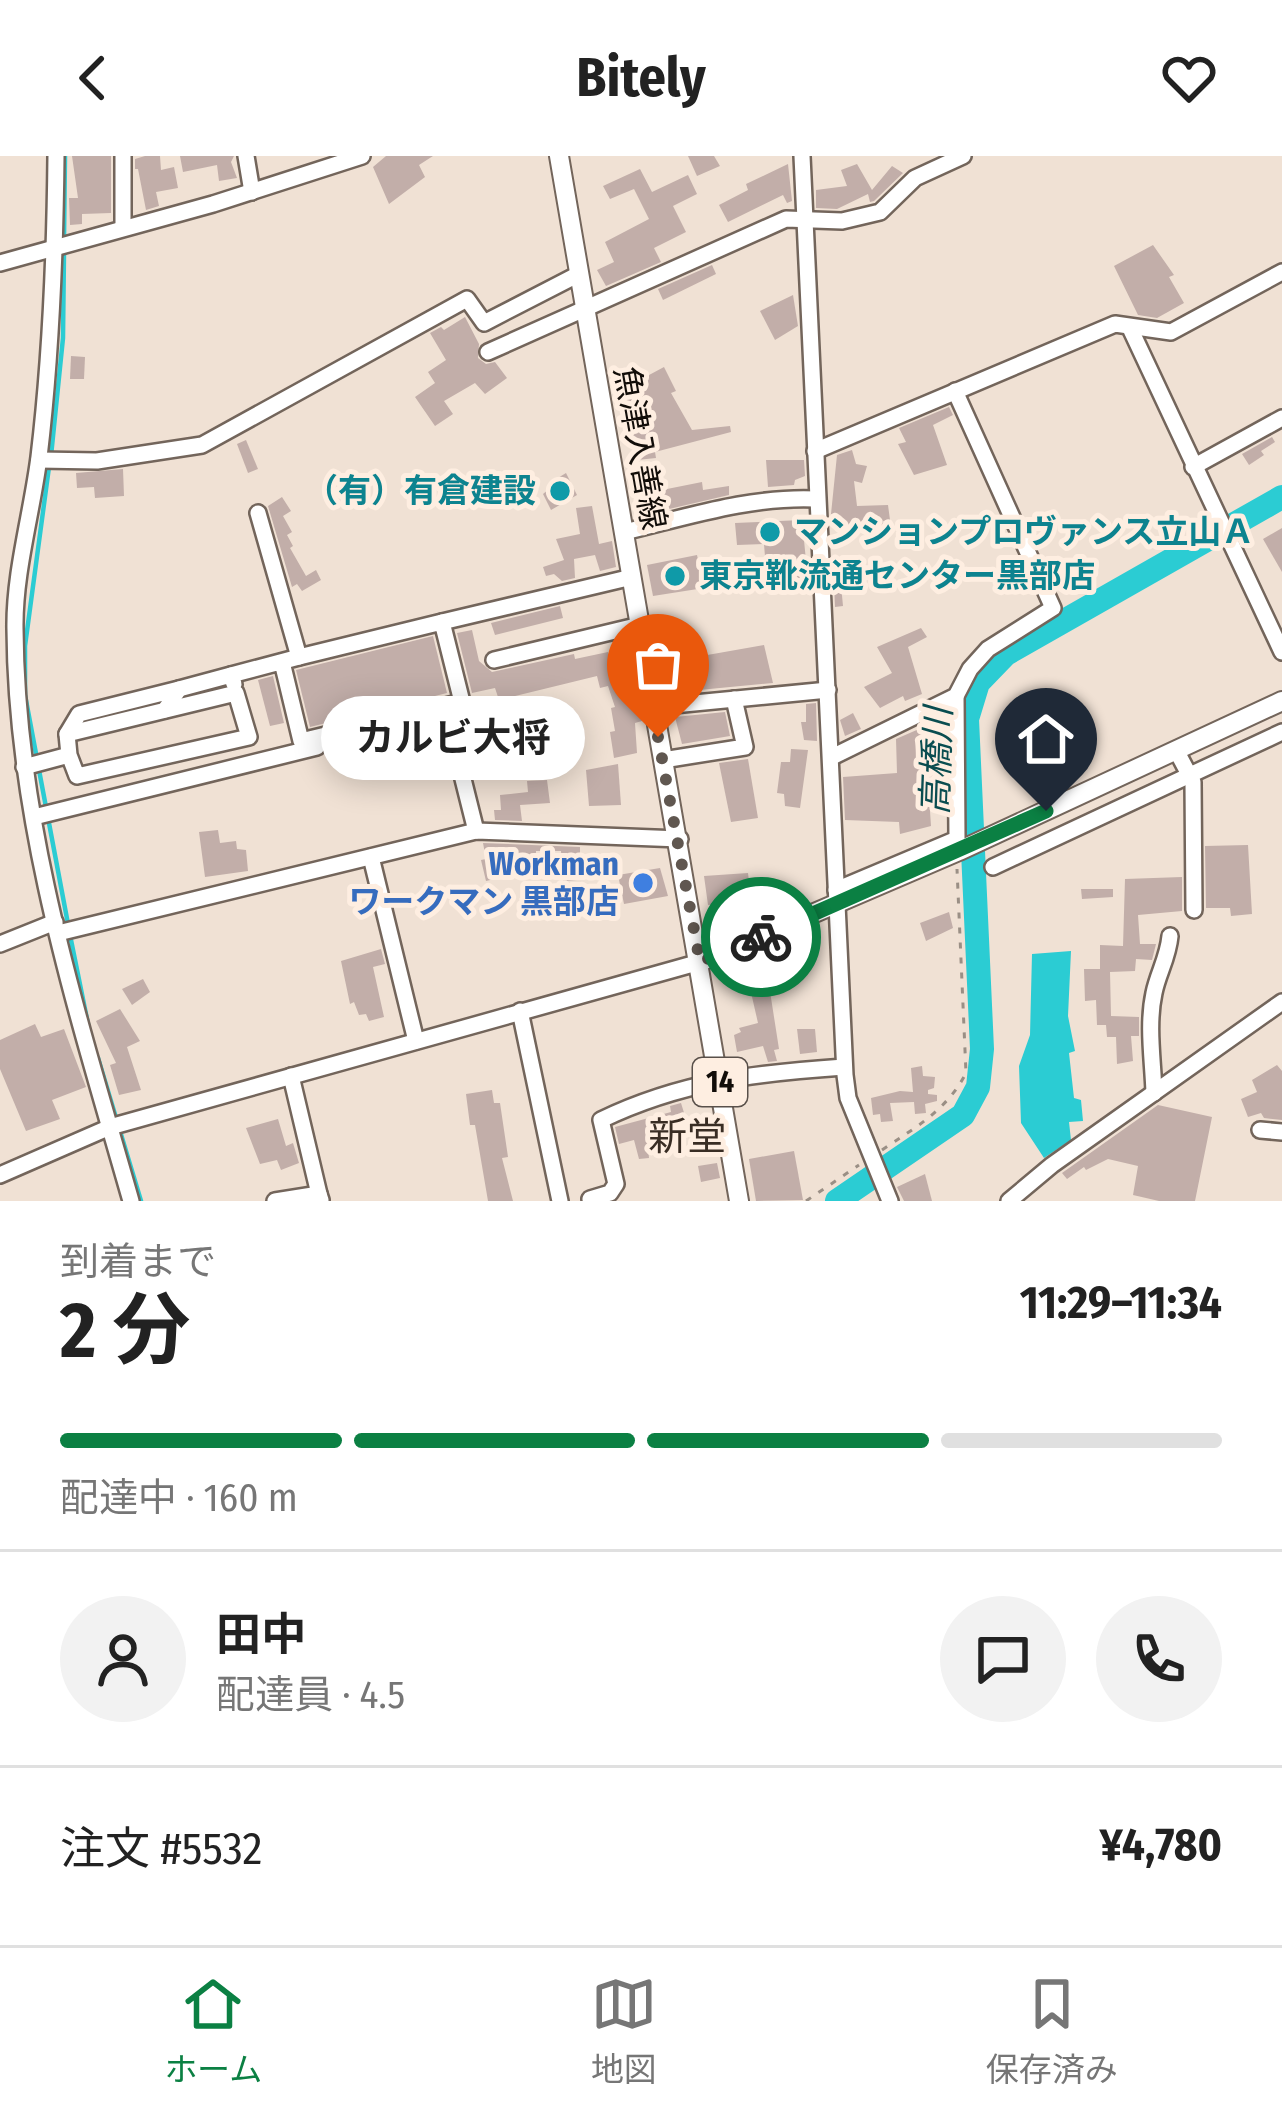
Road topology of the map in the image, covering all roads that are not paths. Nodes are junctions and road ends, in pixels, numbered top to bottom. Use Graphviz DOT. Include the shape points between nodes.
graph roads {
  1 [pos="56,156"];
  2 [pos="123,156"];
  3 [pos="246,156"];
  4 [pos="362,156"];
  5 [pos="802,156"];
  6 [pos="963,156"];
  7 [pos="565,158"];
  8 [pos="330,162"];
  9 [pos="252,192"];
  10 [pos="806,221"];
  11 [pos="124,228"];
  12 [pos="55,247"];
  13 [pos="0,262"];
  14 [pos="1282,272"];
  15 [pos="579,274"];
  16 [pos="585,309"];
  17 [pos="1130,328"];
  18 [pos="488,352"];
  19 [pos="955,391"];
  20 [pos="1282,418"];
  21 [pos="815,451"];
  22 [pos="39,460"];
  23 [pos="1193,466"];
  24 [pos="816,499"];
  25 [pos="258,513"];
  26 [pos="624,532"];
  27 [pos="632,577"];
  28 [pos="442,622"];
  29 [pos="640,625"];
  30 [pos="7,627"];
  31 [pos="1282,652"];
  32 [pos="291,660"];
  33 [pos="494,660"];
  34 [pos="230,675"];
  35 [pos="179,689"];
  36 [pos="828,690"];
  37 [pos="236,693"];
  38 [pos="956,696"];
  39 [pos="734,699"];
  40 [pos="1282,701"];
  41 [pos="653,707"];
  42 [pos="165,710"];
  43 [pos="20,726"];
  44 [pos="1282,732"];
  45 [pos="67,734"];
  46 [pos="0,735"];
  47 [pos="1176,751"];
  48 [pos="69,755"];
  49 [pos="832,757"];
  50 [pos="663,760"];
  51 [pos="24,767"];
  52 [pos="1189,775"];
  53 [pos="34,817"];
  54 [pos="476,831"];
  55 [pos="680,839"];
  56 [pos="371,857"];
  57 [pos="993,867"];
  58 [pos="837,897"];
  59 [pos="1194,910"];
  60 [pos="56,928"];
  61 [pos="1170,936"];
  62 [pos="0,944"];
  63 [pos="700,962"];
  64 [pos="1282,1002"];
  65 [pos="520,1011"];
  66 [pos="416,1041"];
  67 [pos="844,1067"];
  68 [pos="291,1076"];
  69 [pos="719,1080"];
  70 [pos="1154,1093"];
  71 [pos="110,1127"];
  72 [pos="1260,1130"];
  73 [pos="1282,1132"];
  74 [pos="0,1175"];
  75 [pos="320,1197"];
  76 [pos="587,1200"];
  77 [pos="735,1200"];
  78 [pos="130,1201"];
  79 [pos="275,1201"];
  80 [pos="560,1201"];
  81 [pos="890,1201"];
  82 [pos="1009,1201"];
  1 -- 12 [label="street"];
  2 -- 11 [label="street"];
  3 -- 9 [label="street"];
  4 -- 8 [label="street"];
  5 -- 10 [label="street"];
  6 -- 10 [label="street" via="915,178 880,212"];
  7 -- 15 [label="main road, 魚津入善線"];
  8 -- 9 [label="street"];
  9 -- 11 [label="street"];
  10 -- 16 [label="street" via="786,219"];
  10 -- 21 [label="street"];
  11 -- 12 [label="street"];
  12 -- 13 [label="street"];
  12 -- 22 [label="street"];
  14 -- 17 [label="street" via="1171,332"];
  15 -- 16 [label="main road, 魚津入善線"];
  15 -- 22 [label="street" via="484,322 467,299 202,445 98,461"];
  16 -- 18 [label="street"];
  16 -- 26 [label="main road, 魚津入善線"];
  17 -- 19 [label="street" via="1114,324"];
  17 -- 23 [label="street"];
  19 -- 21 [label="street"];
  19 -- 38 [label="street" via="1053,608 988,649"];
  20 -- 23 [label="street"];
  21 -- 24 [label="street"];
  22 -- 30 [label="street"];
  23 -- 31 [label="street"];
  24 -- 26 [label="street" via="783,497"];
  24 -- 36 [label="street"];
  25 -- 32 [label="street"];
  26 -- 27 [label="main road, 魚津入善線"];
  27 -- 28 [label="street"];
  27 -- 29 [label="main road, 魚津入善線"];
  28 -- 32 [label="street"];
  28 -- 32 [label="street" via="462,702 302,740"];
  29 -- 33 [label="street"];
  29 -- 41 [label="main road, 魚津入善線"];
  30 -- 43 [label="street"];
  32 -- 34 [label="street"];
  34 -- 35 [label="street"];
  34 -- 37 [label="street"];
  35 -- 42 [label="street"];
  35 -- 45 [label="street" via="79,714"];
  36 -- 39 [label="street"];
  36 -- 49 [label="street"];
  37 -- 42 [label="street"];
  37 -- 48 [label="street" via="249,737 77,776"];
  38 -- 49 [label="street"];
  38 -- 58 [label="street" via="957,839"];
  39 -- 41 [label="street"];
  39 -- 50 [label="street" via="745,747"];
  40 -- 47 [label="main road"];
  41 -- 50 [label="main road, 魚津入善線"];
  42 -- 45 [label="street"];
  43 -- 46 [label="street"];
  43 -- 51 [label="street"];
  44 -- 52 [label="street"];
  45 -- 48 [label="street"];
  47 -- 52 [label="street"];
  47 -- 58 [label="main road" via="956,853"];
  48 -- 51 [label="street"];
  49 -- 58 [label="street"];
  50 -- 55 [label="main road, 魚津入善線"];
  51 -- 53 [label="street"];
  52 -- 57 [label="street"];
  52 -- 59 [label="street"];
  53 -- 54 [label="street" via="447,715"];
  53 -- 60 [label="street"];
  54 -- 55 [label="street"];
  54 -- 56 [label="street"];
  55 -- 63 [label="main road, 魚津入善線"];
  56 -- 60 [label="street"];
  56 -- 66 [label="street"];
  58 -- 63 [label="main road"];
  58 -- 67 [label="street"];
  60 -- 62 [label="street"];
  60 -- 71 [label="street"];
  61 -- 70 [label="street" via="1151,1011"];
  63 -- 65 [label="street"];
  63 -- 69 [label="main road, 14"];
  64 -- 70 [label="street"];
  65 -- 66 [label="street"];
  65 -- 80 [label="street"];
  66 -- 68 [label="street"];
  67 -- 69 [label="street"];
  67 -- 81 [label="street" via="848,1098"];
  68 -- 71 [label="street"];
  68 -- 75 [label="street"];
  69 -- 76 [label="street" via="644,1099 601,1120 616,1184"];
  69 -- 77 [label="main road, 14"];
  70 -- 82 [label="street"];
  71 -- 74 [label="street"];
  71 -- 78 [label="street"];
  72 -- 73 [label="street"];
  75 -- 79 [label="street"];
}
